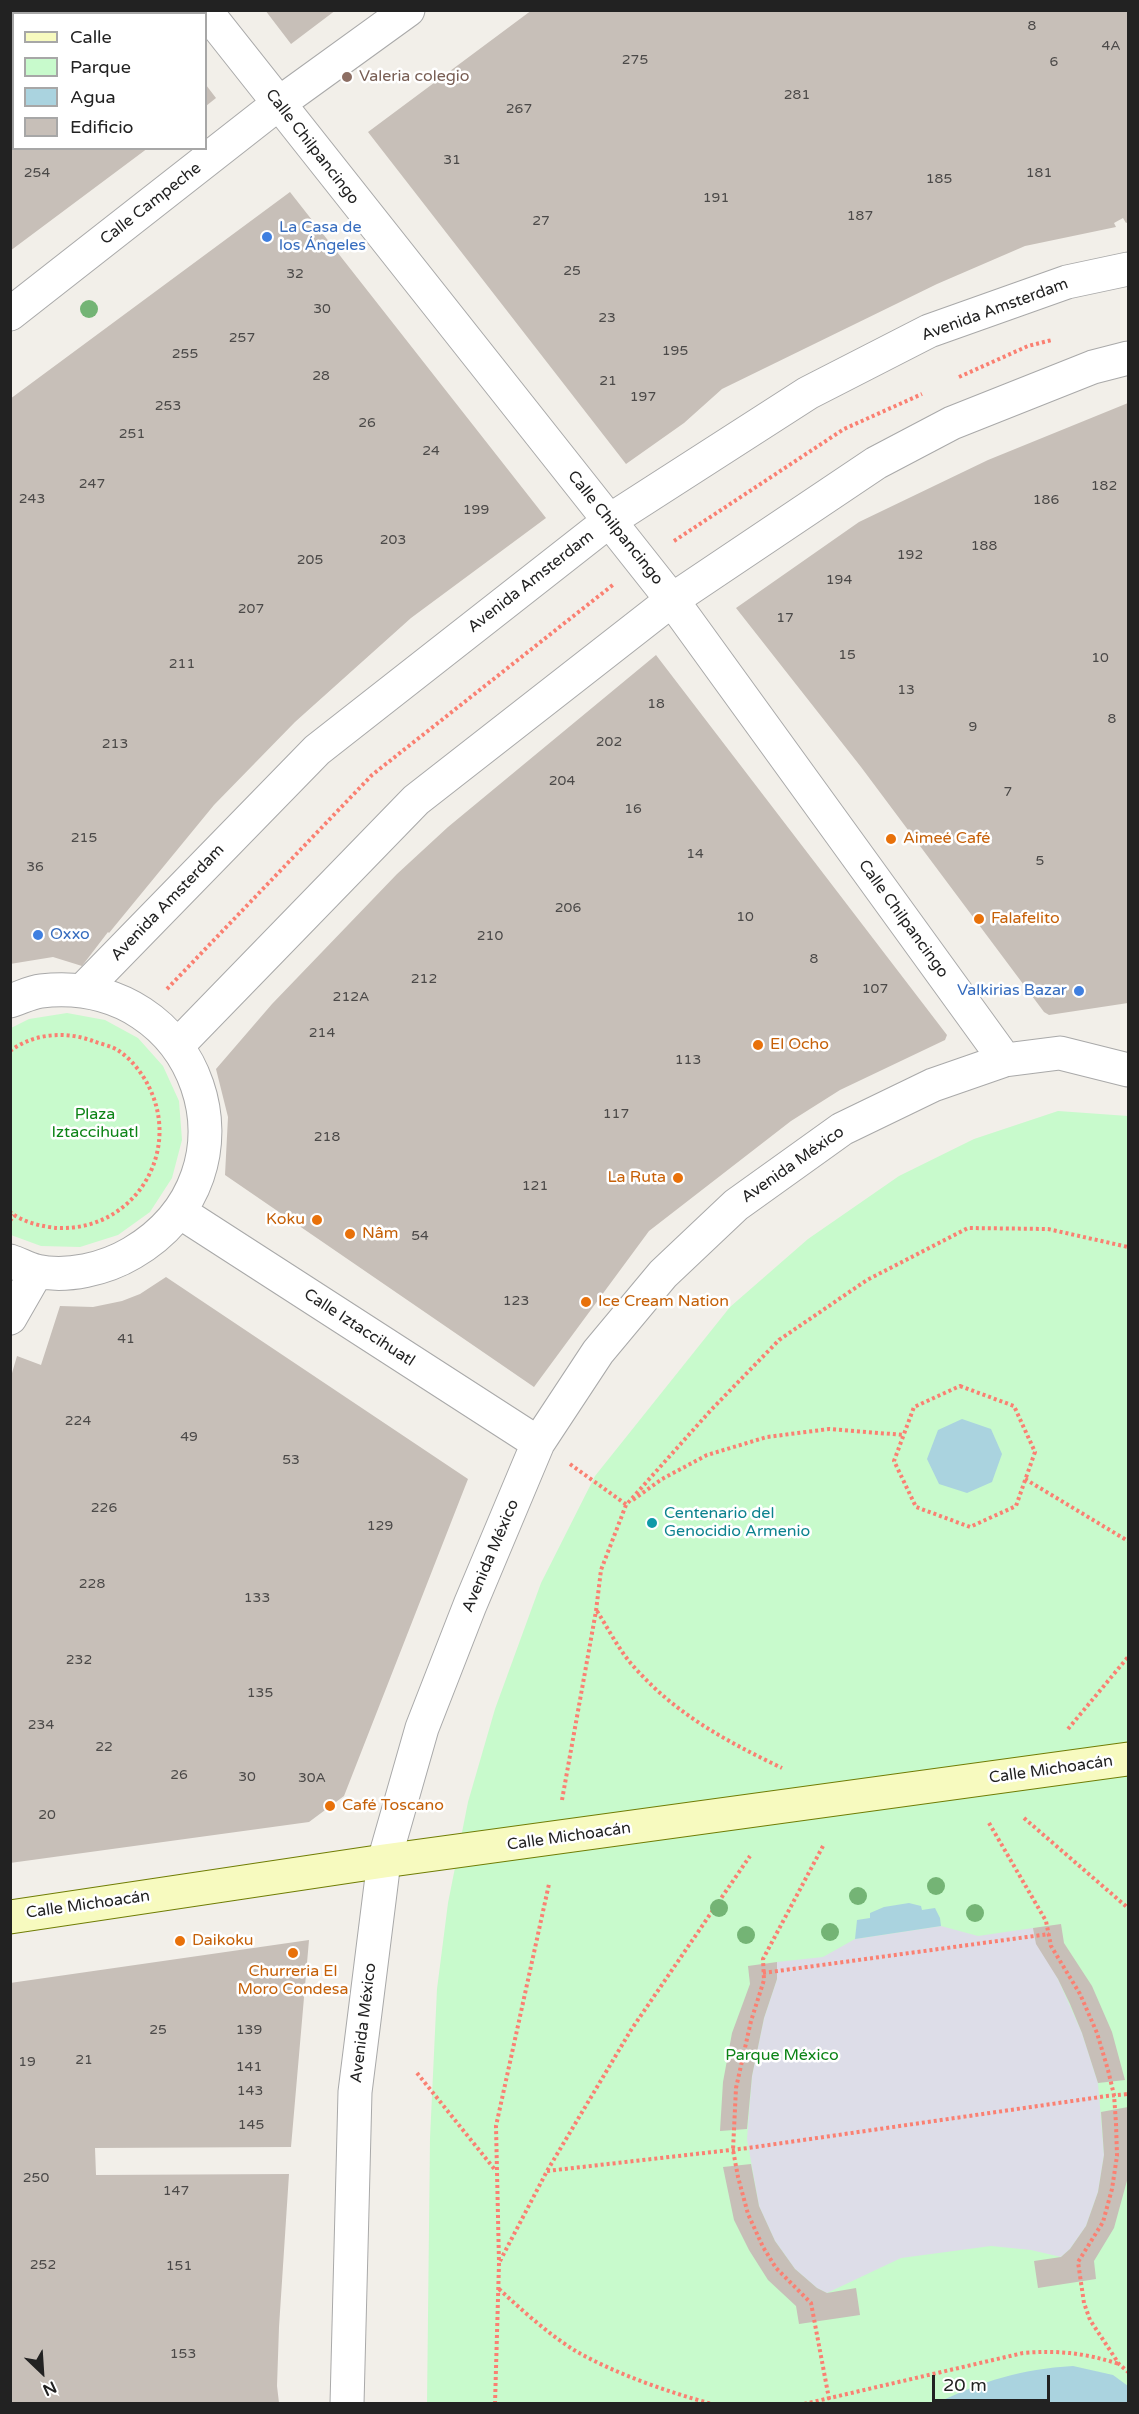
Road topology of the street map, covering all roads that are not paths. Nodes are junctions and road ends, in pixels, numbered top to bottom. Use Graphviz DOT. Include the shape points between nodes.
graph roads {
  1 [pos="408,10"];
  2 [pos="207,13"];
  3 [pos="278,104"];
  4 [pos="1128,269"];
  5 [pos="10,314"];
  6 [pos="1128,358"];
  7 [pos="609,521"];
  8 [pos="672,600"];
  9 [pos="83,990"];
  10 [pos="10,1001"];
  11 [pos="178,1045"];
  12 [pos="1005,1059"];
  13 [pos="1128,1070"];
  14 [pos="180,1212"];
  15 [pos="24,1266"];
  16 [pos="10,1318"];
  17 [pos="538,1443"];
  18 [pos="1128,1759"];
  19 [pos="384,1862"];
  20 [pos="10,1917"];
  21 [pos="347,2403"];
  1 -- 3 [label="street, Calle Campeche"];
  2 -- 3 [label="street, Calle Chilpancingo"];
  3 -- 5 [label="street, Calle Campeche"];
  3 -- 7 [label="street, Calle Chilpancingo"];
  4 -- 7 [label="street, Avenida Amsterdam" via="1067,282 929,331 808,393"];
  6 -- 8 [label="street" via="1093,367 952,423 876,463"];
  7 -- 8 [label="street, Calle Chilpancingo"];
  7 -- 9 [label="street, Avenida Amsterdam" via="317,750"];
  8 -- 11 [label="street" via="416,800"];
  8 -- 12 [label="street, Calle Chilpancingo"];
  9 -- 10 [label="street" via="39,991"];
  9 -- 11 [label="street" via="114,998 143,1013"];
  11 -- 14 [label="street" via="198,1084 206,1128 200,1172"];
  12 -- 13 [label="street, Avenida México" via="1060,1053"];
  12 -- 17 [label="street, Avenida México" via="933,1085 842,1129 736,1205 663,1274 605,1343"];
  14 -- 15 [label="street" via="152,1242 117,1262 78,1272"];
  14 -- 17 [label="street, Calle Iztaccihuatl"];
  15 -- 16 [label="street"];
  17 -- 19 [label="street, Avenida México" via="423,1728"];
  18 -- 19 [label="street, Calle Michoacán"];
  19 -- 20 [label="street, Calle Michoacán"];
  19 -- 21 [label="street, Avenida México" via="355,2092"];
}
